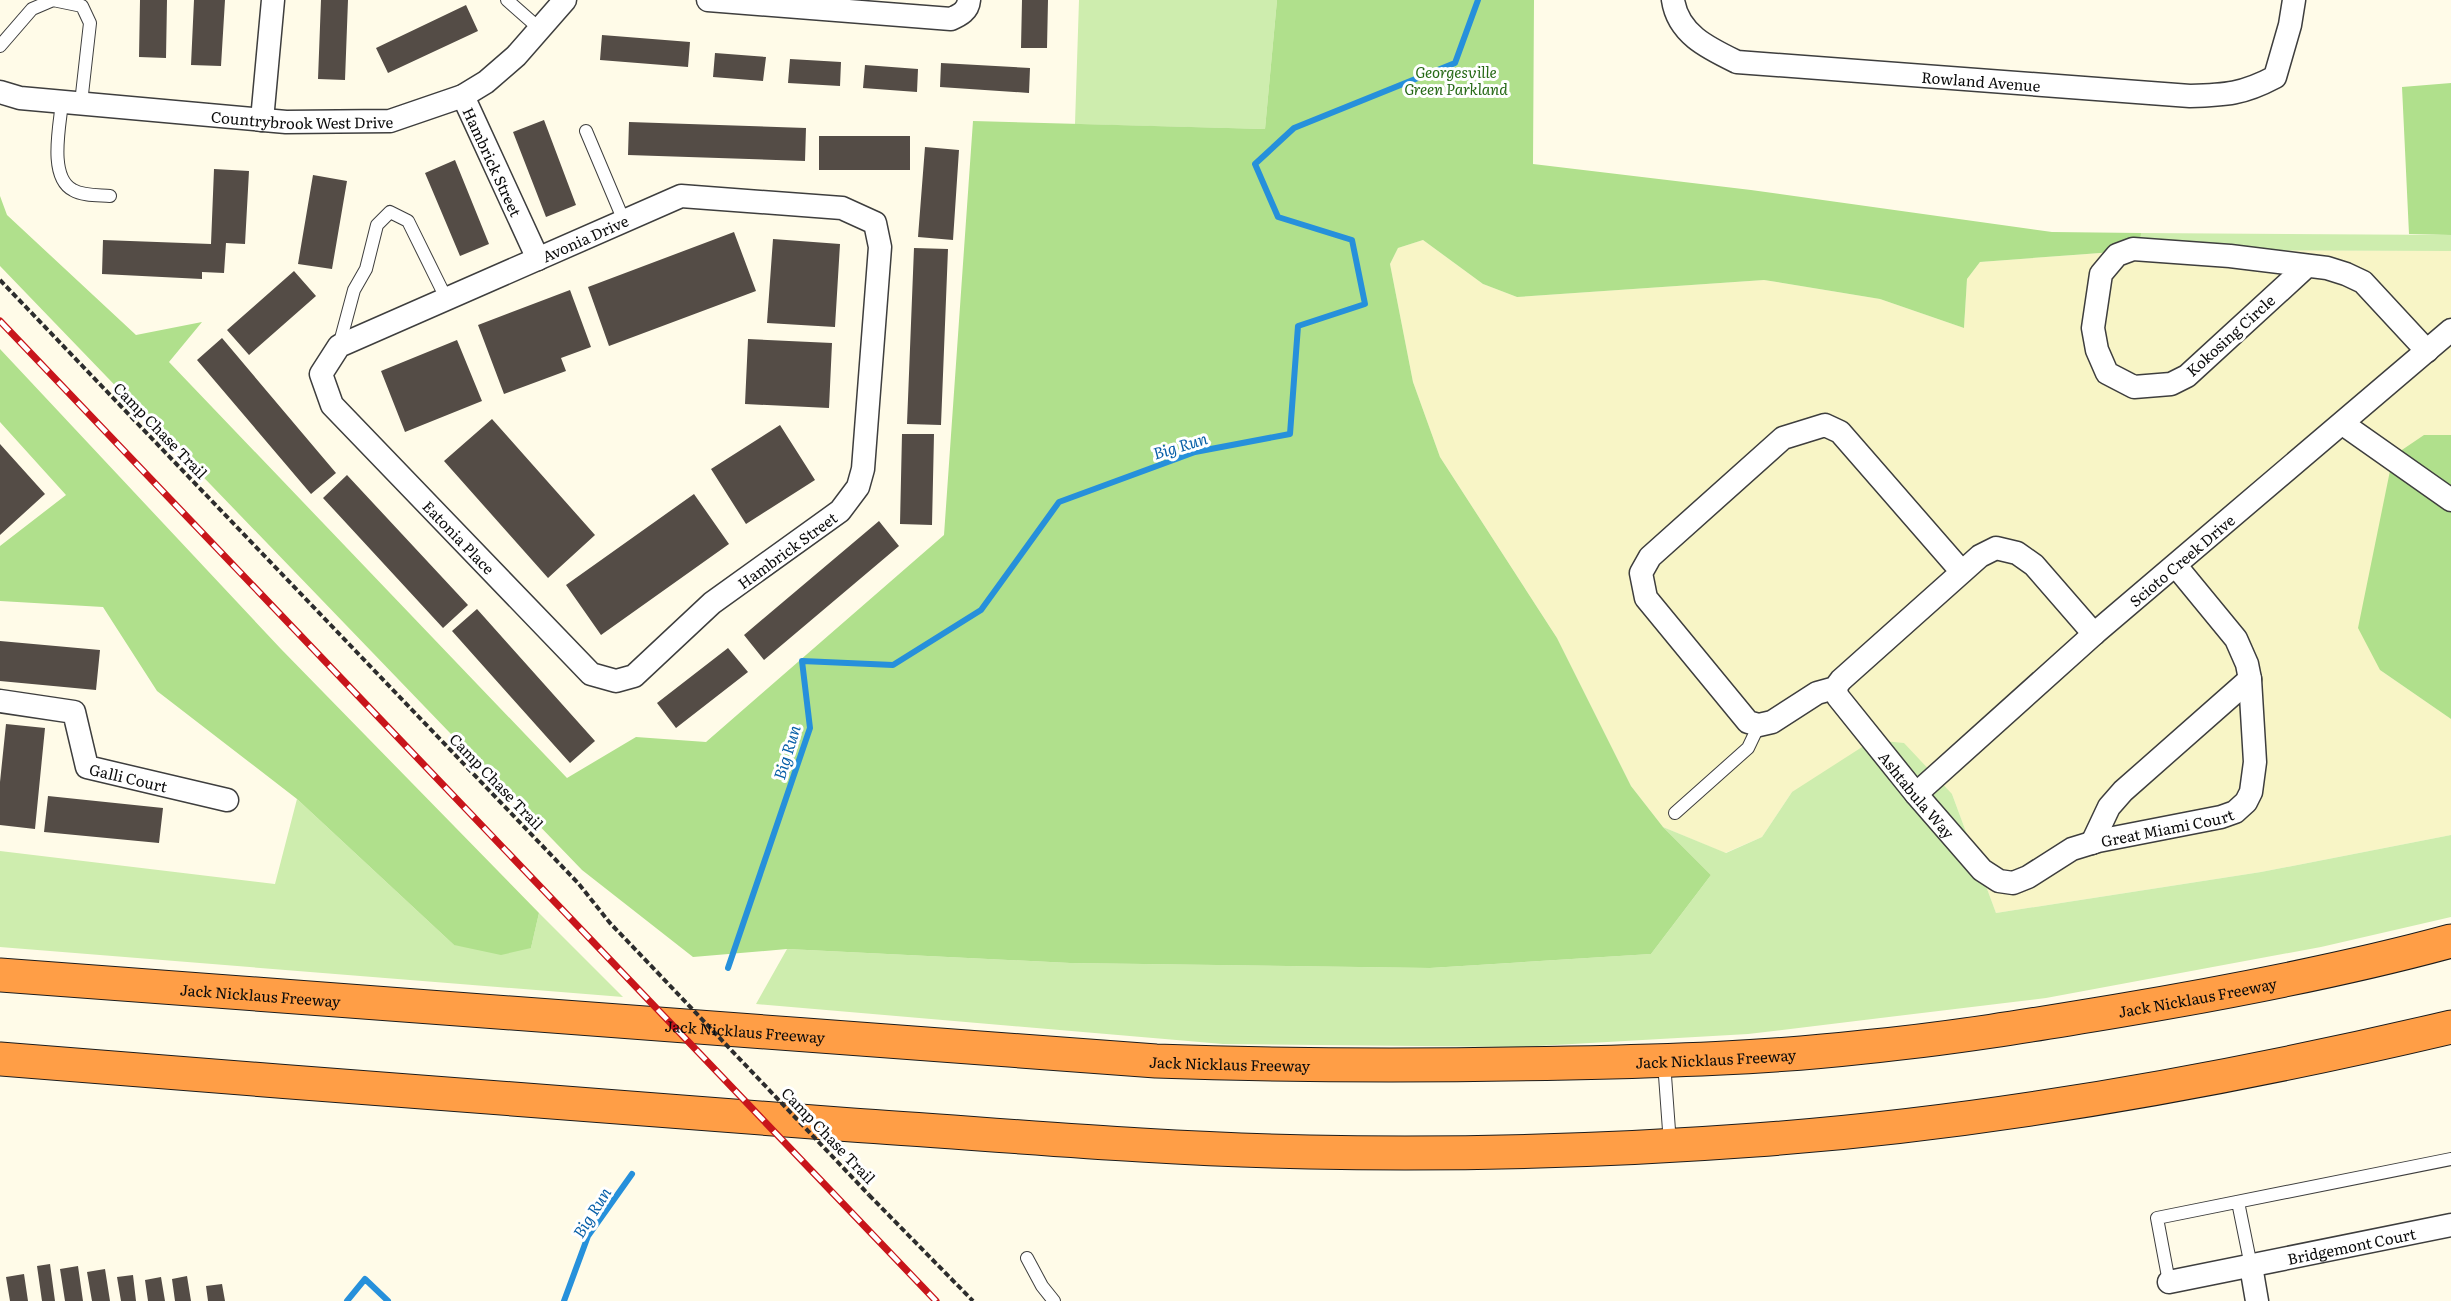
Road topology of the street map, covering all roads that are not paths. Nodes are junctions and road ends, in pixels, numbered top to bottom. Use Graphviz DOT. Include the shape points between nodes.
graph roads {
  1 [pos="273,0"];
  2 [pos="507,0"];
  3 [pos="565,0"];
  4 [pos="708,0"];
  5 [pos="969,0"];
  6 [pos="1673,0"];
  7 [pos="2294,0"];
  8 [pos="896,7"];
  9 [pos="541,30"];
  10 [pos="0,46"];
  11 [pos="0,92"];
  12 [pos="463,96"];
  13 [pos="72,103"];
  14 [pos="262,120"];
  15 [pos="586,131"];
  16 [pos="110,196"];
  17 [pos="624,221"];
  18 [pos="876,223"];
  19 [pos="538,259"];
  20 [pos="2307,266"];
  21 [pos="447,300"];
  22 [pos="2451,330"];
  23 [pos="339,346"];
  24 [pos="2427,351"];
  25 [pos="2343,424"];
  26 [pos="2451,500"];
  27 [pos="2176,566"];
  28 [pos="1962,572"];
  29 [pos="2094,634"];
  30 [pos="2250,679"];
  31 [pos="616,681"];
  32 [pos="1835,688"];
  33 [pos="0,701"];
  34 [pos="1759,725"];
  35 [pos="1916,794"];
  36 [pos="227,800"];
  37 [pos="1675,813"];
  38 [pos="2092,843"];
  39 [pos="2013,883"];
  40 [pos="2451,942"];
  41 [pos="0,975"];
  42 [pos="2451,1027"];
  43 [pos="0,1059"];
  44 [pos="1664,1061"];
  45 [pos="1670,1145"];
  46 [pos="2451,1159"];
  47 [pos="2238,1202"];
  48 [pos="2451,1225"];
  49 [pos="1027,1258"];
  50 [pos="2251,1266"];
  51 [pos="2169,1282"];
  52 [pos="1054,1301"];
  53 [pos="2257,1301"];
  1 -- 14 [label="street"];
  2 -- 9 [label="lane"];
  3 -- 9 [label="street, Countrybrook West Drive"];
  4 -- 8 [label="street"];
  5 -- 8 [label="street" via="962,15 951,19"];
  6 -- 7 [label="street, Rowland Avenue" via="1675,14 1689,35 1737,62 2190,96 2234,94 2275,77"];
  9 -- 12 [label="street, Countrybrook West Drive" via="486,82"];
  10 -- 13 [label="lane" via="32,9 53,0 82,6 90,23"];
  11 -- 13 [label="street, Countrybrook West Drive"];
  12 -- 14 [label="street, Countrybrook West Drive" via="390,121"];
  12 -- 19 [label="street, Hambrick Street"];
  13 -- 14 [label="street, Countrybrook West Drive"];
  13 -- 16 [label="lane" via="57,169 64,184 74,192"];
  15 -- 17 [label="lane"];
  17 -- 18 [label="street, Avonia Drive" via="681,196 842,208"];
  17 -- 19 [label="street, Avonia Drive"];
  18 -- 31 [label="street, Hambrick Street" via="880,247 863,469 858,487 840,511 712,603 634,676"];
  19 -- 21 [label="street, Avonia Drive"];
  20 -- 20 [label="street, Kokosing Circle" via="2133,249 2117,255 2101,274 2093,328 2107,373 2134,387 2171,384 2187,376"];
  20 -- 24 [label="street, Kokosing Circle" via="2346,273 2363,282"];
  21 -- 23 [label="street, Avonia Drive"];
  21 -- 23 [label="lane" via="408,220 390,212 377,225"];
  22 -- 24 [label="street, Scioto Creek Drive"];
  23 -- 31 [label="street, Eatonia Place" via="321,374 332,405 591,674"];
  24 -- 25 [label="street, Scioto Creek Drive"];
  25 -- 26 [label="street"];
  25 -- 27 [label="street, Scioto Creek Drive"];
  27 -- 29 [label="street, Scioto Creek Drive"];
  27 -- 30 [label="street, Great Miami Court" via="2236,639"];
  28 -- 29 [label="street" via="1996,548 2017,553 2034,565"];
  28 -- 32 [label="street"];
  28 -- 34 [label="street" via="1840,432 1825,425 1783,438 1650,557 1641,573 1646,598 1748,722"];
  29 -- 35 [label="street, Scioto Creek Drive"];
  30 -- 38 [label="street" via="2123,791 2109,807"];
  30 -- 38 [label="street, Great Miami Court" via="2255,762 2246,802 2221,818"];
  32 -- 34 [label="street" via="1817,693 1772,722"];
  32 -- 35 [label="street, Ashtabula Way" via="1838,697"];
  33 -- 36 [label="street, Galli Court" via="74,712 87,767"];
  34 -- 37 [label="lane" via="1748,748"];
  35 -- 39 [label="street, Ashtabula Way" via="1982,870 1999,881"];
  38 -- 39 [label="street, Great Miami Court" via="2072,849"];
  40 -- 44 [label="highway, Jack Nicklaus Freeway" via="2241,990 1989,1033 1861,1048"];
  41 -- 44 [label="highway, Jack Nicklaus Freeway" via="1156,1061 1346,1066"];
  42 -- 45 [label="highway" via="2246,1073 2073,1103 1879,1130"];
  43 -- 45 [label="highway" via="1140,1145 1311,1152"];
  44 -- 45 [label="lane"];
  46 -- 47 [label="lane"];
  47 -- 50 [label="lane"];
  47 -- 51 [label="lane" via="2157,1218"];
  48 -- 50 [label="street, Bridgemont Court"];
  49 -- 52 [label="lane"];
  50 -- 51 [label="street, Bridgemont Court"];
  50 -- 53 [label="street"];
}
